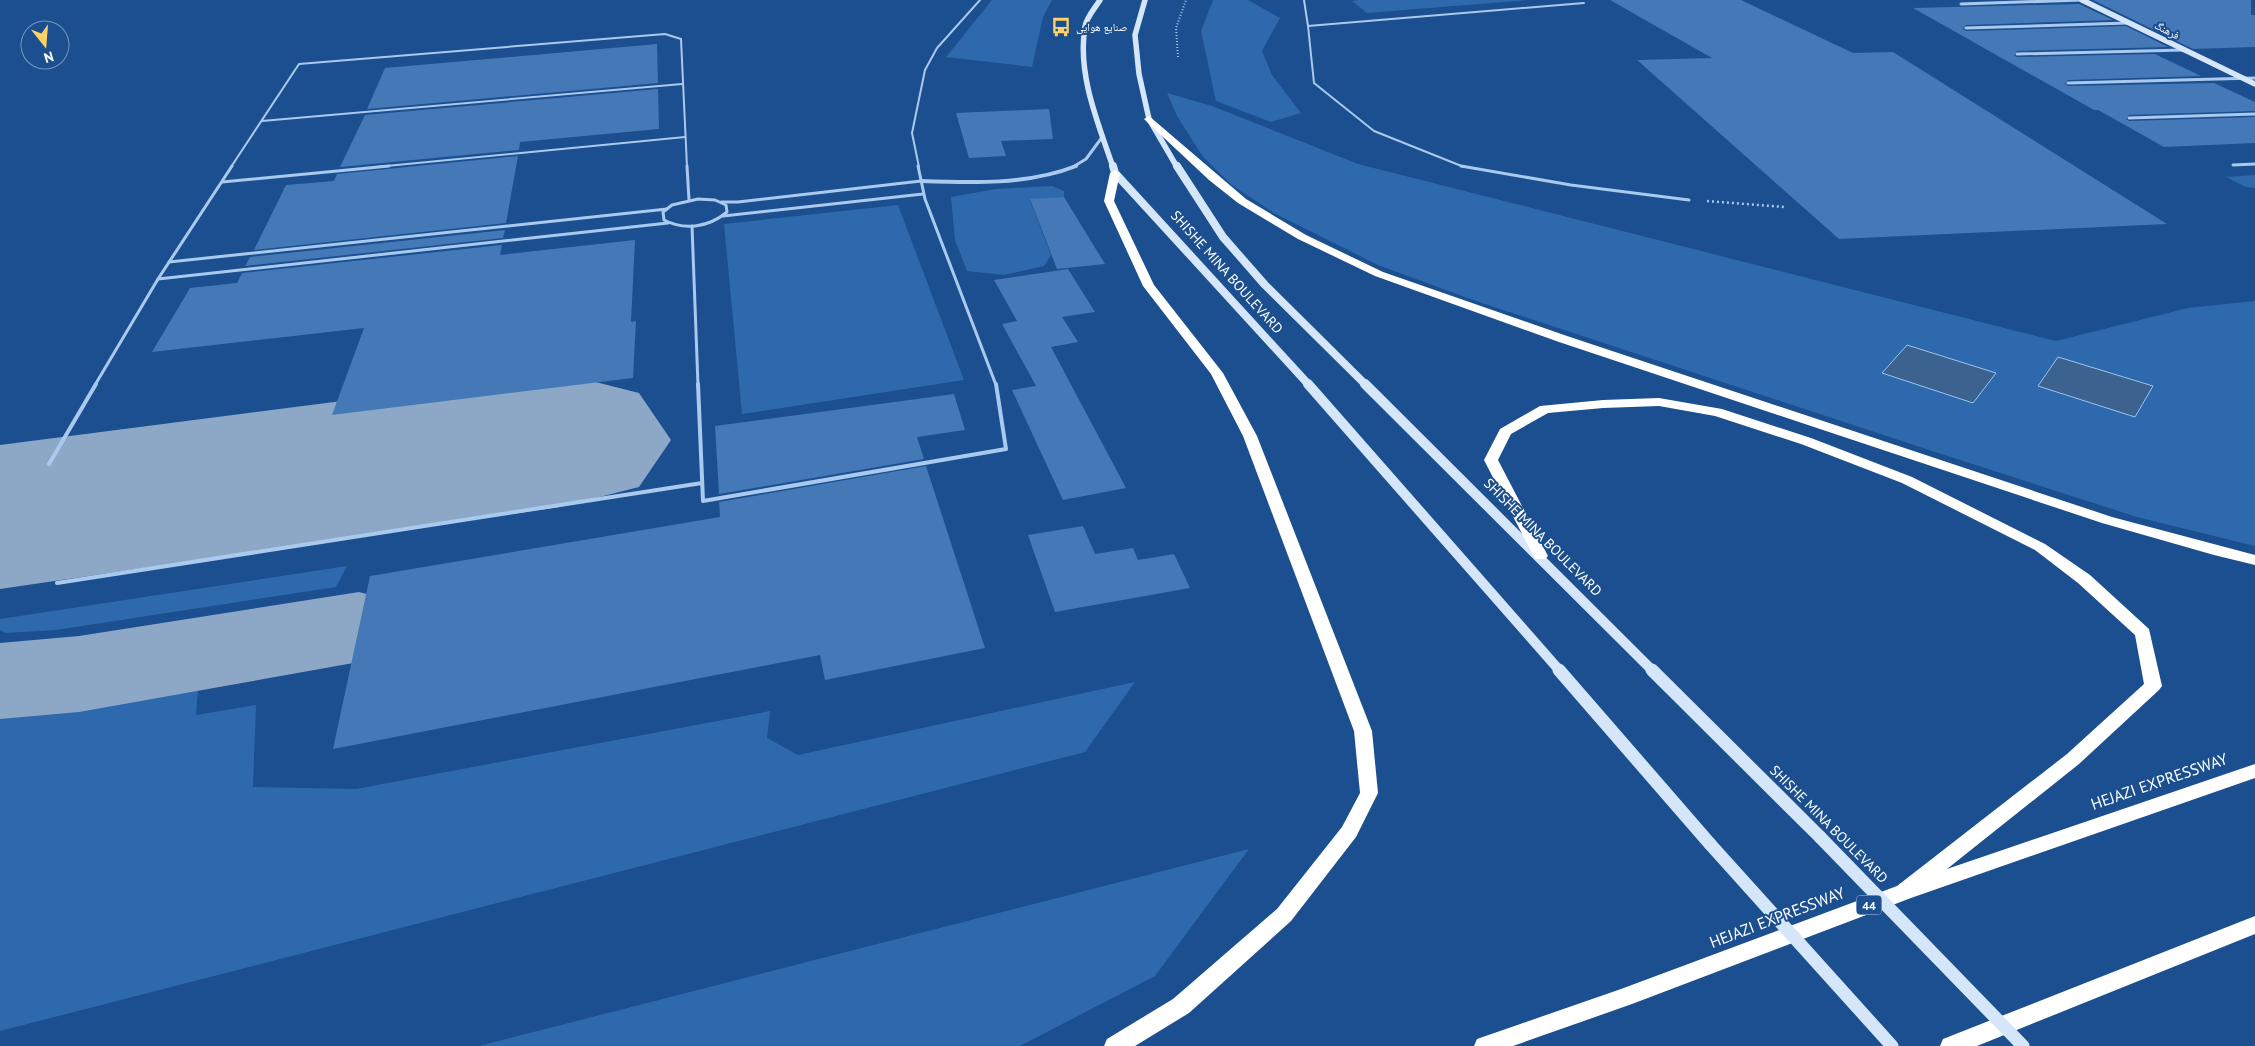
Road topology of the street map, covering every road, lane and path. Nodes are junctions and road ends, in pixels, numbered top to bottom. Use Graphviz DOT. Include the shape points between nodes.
graph roads {
  1 [pos="980,0"];
  2 [pos="1100,0"];
  3 [pos="1146,0"];
  4 [pos="1186,0"];
  5 [pos="1304,0"];
  6 [pos="2082,0"];
  7 [pos="1584,3"];
  8 [pos="1961,4"];
  9 [pos="2131,23"];
  10 [pos="1308,26"];
  11 [pos="1966,28"];
  12 [pos="2184,50"];
  13 [pos="2017,54"];
  14 [pos="1178,57"];
  15 [pos="2243,78"];
  16 [pos="2255,78"];
  17 [pos="2068,83"];
  18 [pos="682,84"];
  19 [pos="2255,84"];
  20 [pos="2255,114"];
  21 [pos="2129,118"];
  22 [pos="1149,119"];
  23 [pos="262,121"];
  24 [pos="1103,136"];
  25 [pos="685,137"];
  26 [pos="2255,164"];
  27 [pos="2233,165"];
  28 [pos="1115,173"];
  29 [pos="222,182"];
  30 [pos="921,182"];
  31 [pos="923,194"];
  32 [pos="689,200"];
  33 [pos="1689,200"];
  34 [pos="721,202"];
  35 [pos="1784,207"];
  36 [pos="667,209"];
  37 [pos="723,216"];
  38 [pos="668,223"];
  39 [pos="692,226"];
  40 [pos="169,262"];
  41 [pos="158,279"];
  42 [pos="49,464"];
  43 [pos="702,483"];
  44 [pos="1540,556"];
  45 [pos="2255,560"];
  46 [pos="57,583"];
  47 [pos="2255,770"];
  48 [pos="1904,892"];
  49 [pos="2255,925"];
  50 [pos="1115,1046"];
  51 [pos="1485,1046"];
  52 [pos="1892,1046"];
  53 [pos="1951,1046"];
  54 [pos="2023,1046"];
  1 -- 30 [label="lane" via="937,48 925,70 912,133"];
  2 -- 24 [label="main road, SHISHE MINA BOULEVARD" via="1085,25 1083,59 1092,104"];
  3 -- 22 [label="main road, SHISHE MINA BOULEVARD" via="1135,35"];
  4 -- 14 [label="path" via="1176,28"];
  5 -- 10 [label="lane"];
  6 -- 8 [label="street"];
  6 -- 9 [label="main road, فرهنگ"];
  7 -- 10 [label="lane"];
  9 -- 11 [label="street"];
  9 -- 12 [label="main road, فرهنگ"];
  10 -- 33 [label="lane" via="1314,84 1374,131 1464,167 1571,186"];
  12 -- 13 [label="street"];
  12 -- 15 [label="main road, فرهنگ"];
  15 -- 16 [label="street, فرهنگ"];
  15 -- 17 [label="street"];
  15 -- 19 [label="main road, فرهنگ"];
  18 -- 23 [label="lane"];
  18 -- 23 [label="lane" via="681,39 665,34 299,64"];
  18 -- 25 [label="lane"];
  20 -- 21 [label="street"];
  22 -- 44 [label="main road, SHISHE MINA BOULEVARD" via="1223,236 1265,285"];
  22 -- 45 [label="highway" via="1242,201 1302,237 1379,274 1563,339 2107,520"];
  23 -- 29 [label="lane"];
  24 -- 28 [label="main road, SHISHE MINA BOULEVARD"];
  24 -- 30 [label="street" via="1093,151 1077,165 1042,175"];
  25 -- 29 [label="lane"];
  25 -- 32 [label="lane"];
  26 -- 27 [label="street"];
  28 -- 50 [label="highway" via="1109,201 1149,286 1217,373 1250,436 1363,731 1369,793 1349,832 1284,915 1181,1006"];
  28 -- 52 [label="main road, SHISHE MINA BOULEVARD, bridge" via="1338,417 1710,844"];
  29 -- 40 [label="lane"];
  30 -- 31 [label="lane"];
  30 -- 34 [label="lane"];
  31 -- 37 [label="lane"];
  31 -- 43 [label="lane" via="994,379 1006,449 703,501"];
  32 -- 34 [label="lane"];
  32 -- 36 [label="lane"];
  33 -- 35 [label="path"];
  34 -- 37 [label="lane" via="727,208"];
  36 -- 38 [label="lane" via="662,216"];
  36 -- 40 [label="lane"];
  37 -- 39 [label="lane"];
  38 -- 39 [label="lane"];
  38 -- 41 [label="lane"];
  39 -- 43 [label="lane"];
  40 -- 41 [label="lane"];
  41 -- 42 [label="lane"];
  43 -- 46 [label="lane"];
  44 -- 48 [label="highway" via="1491,460 1505,432 1545,409 1659,402 1717,412 1806,441 1907,480 2040,547 2099,592 2143,633 2153,686 2073,759"];
  44 -- 54 [label="main road, SHISHE MINA BOULEVARD, bridge"];
  47 -- 48 [label="highway, HEJAZI EXPRESSWAY / 44"];
  48 -- 51 [label="highway, HEJAZI EXPRESSWAY / 44"];
  49 -- 53 [label="highway"];
}
